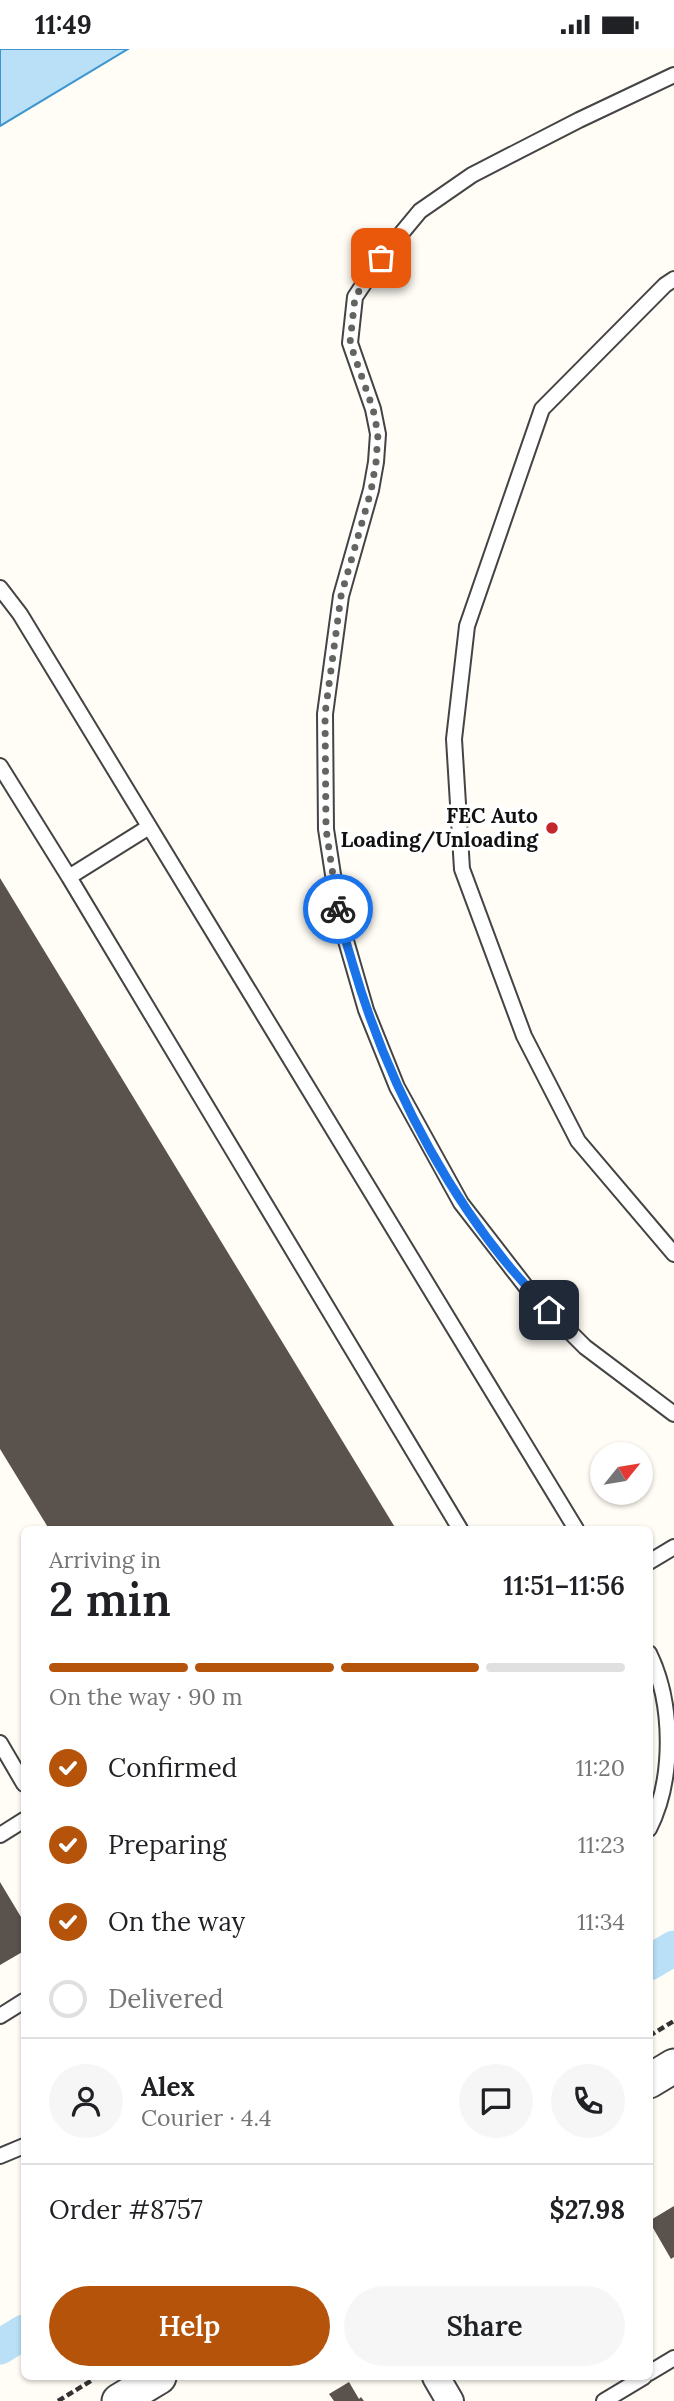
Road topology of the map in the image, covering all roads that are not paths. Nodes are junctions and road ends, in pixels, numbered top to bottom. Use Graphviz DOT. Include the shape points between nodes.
graph roads {
  1 [pos="674,75"];
  2 [pos="674,279"];
  3 [pos="0,588"];
  4 [pos="0,766"];
  5 [pos="149,827"];
  6 [pos="69,877"];
  7 [pos="674,1254"];
  8 [pos="674,1414"];
  9 [pos="458,1526"];
  10 [pos="574,1526"];
  11 [pos="674,1547"];
  12 [pos="653,1560"];
  13 [pos="653,1662"];
  14 [pos="0,1743"];
  15 [pos="21,1779"];
  16 [pos="21,1822"];
  17 [pos="653,1824"];
  18 [pos="0,1835"];
  19 [pos="21,2003"];
  20 [pos="0,2015"];
  21 [pos="674,2066"];
  22 [pos="653,2079"];
  23 [pos="21,2146"];
  24 [pos="0,2156"];
  25 [pos="674,2358"];
  26 [pos="653,2371"];
  27 [pos="154,2380"];
  28 [pos="438,2380"];
  29 [pos="639,2380"];
  30 [pos="119,2401"];
  31 [pos="450,2401"];
  32 [pos="604,2401"];
  1 -- 8 [label="lane" via="472,175 420,211 355,297 350,343 378,434 371,491 341,596 327,701 326,829 340,920 366,1010 397,1087 461,1203 530,1291 585,1347"];
  2 -- 7 [label="lane" via="542,409 467,626 454,739 462,869 524,1036 578,1141"];
  3 -- 5 [label="lane"];
  4 -- 6 [label="lane"];
  5 -- 6 [label="lane"];
  5 -- 10 [label="lane"];
  6 -- 9 [label="lane"];
  11 -- 12 [label="lane"];
  13 -- 17 [label="lane" via="672,1718 674,1760"];
  14 -- 15 [label="lane"];
  16 -- 18 [label="lane"];
  19 -- 20 [label="lane"];
  21 -- 22 [label="street"];
  23 -- 24 [label="lane"];
  25 -- 26 [label="lane"];
  27 -- 30 [label="street"];
  28 -- 31 [label="street"];
  29 -- 32 [label="lane"];
}
